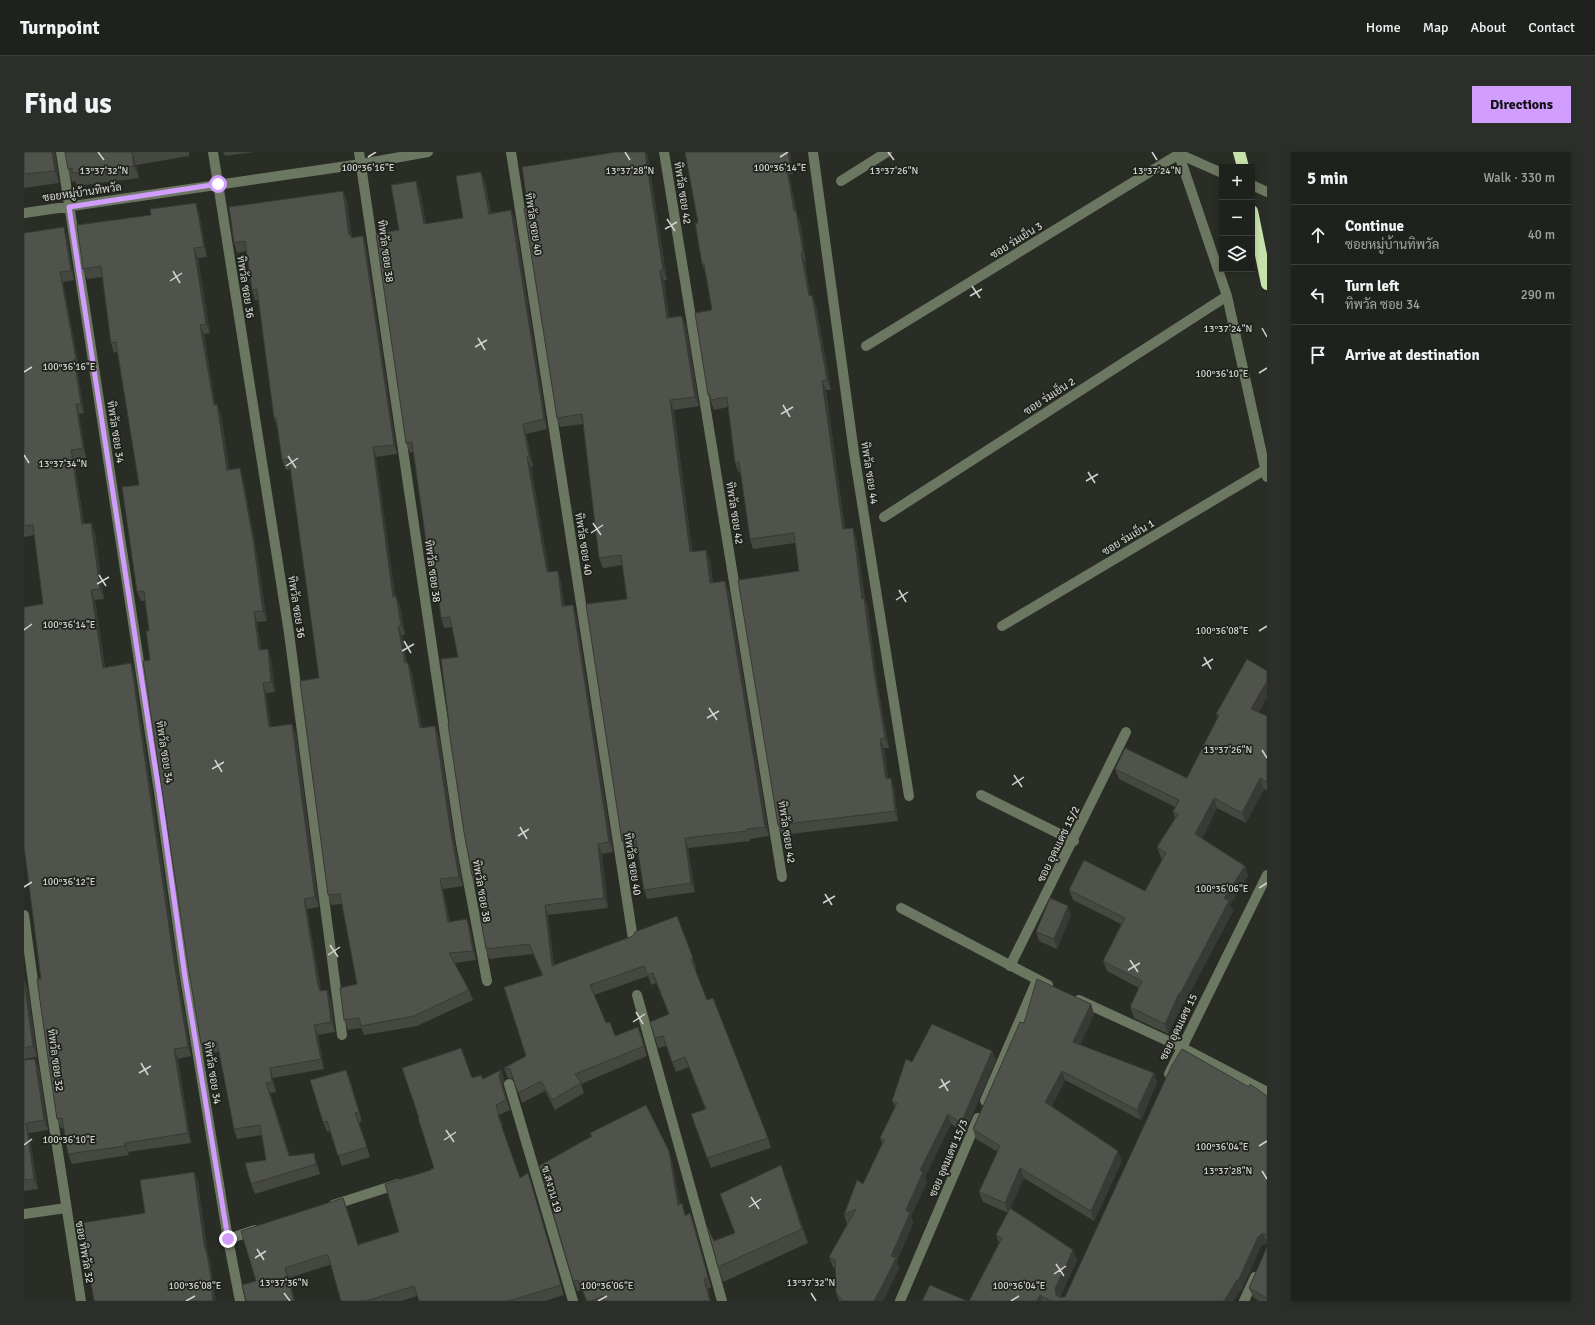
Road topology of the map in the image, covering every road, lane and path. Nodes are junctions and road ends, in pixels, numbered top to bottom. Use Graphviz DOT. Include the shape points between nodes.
graph roads {
  1 [pos="61,152"];
  2 [pos="213,152"];
  3 [pos="359,152"];
  4 [pos="428,152"];
  5 [pos="511,152"];
  6 [pos="664,152"];
  7 [pos="813,152"];
  8 [pos="887,152"];
  9 [pos="1240,152"];
  10 [pos="1178,153"];
  11 [pos="361,164"];
  12 [pos="1242,164"];
  13 [pos="1219,171"];
  14 [pos="841,181"];
  15 [pos="218,184"];
  16 [pos="1255,186"];
  17 [pos="1267,192"];
  18 [pos="69,207"];
  19 [pos="24,213"];
  20 [pos="1255,226"];
  21 [pos="1267,284"];
  22 [pos="1227,296"];
  23 [pos="866,346"];
  24 [pos="1266,473"];
  25 [pos="884,517"];
  26 [pos="1002,626"];
  27 [pos="1126,732"];
  28 [pos="981,795"];
  29 [pos="909,796"];
  30 [pos="1074,841"];
  31 [pos="1267,875"];
  32 [pos="782,877"];
  33 [pos="901,908"];
  34 [pos="24,915"];
  35 [pos="633,939"];
  36 [pos="1010,966"];
  37 [pos="1037,980"];
  38 [pos="487,982"];
  39 [pos="1055,988"];
  40 [pos="1068,994"];
  41 [pos="637,995"];
  42 [pos="342,1035"];
  43 [pos="1181,1047"];
  44 [pos="508,1084"];
  45 [pos="1164,1084"];
  46 [pos="1267,1092"];
  47 [pos="405,1182"];
  48 [pos="66,1208"];
  49 [pos="324,1208"];
  50 [pos="24,1214"];
  51 [pos="265,1227"];
  52 [pos="228,1239"];
  53 [pos="1258,1268"];
  54 [pos="81,1301"];
  55 [pos="240,1301"];
  56 [pos="573,1301"];
  57 [pos="722,1301"];
  58 [pos="900,1301"];
  59 [pos="1244,1301"];
  1 -- 18 [label="street, ทิพวัล ซอย 34"];
  2 -- 15 [label="street, ทิพวัล ซอย 36"];
  3 -- 11 [label="street, ทิพวัล ซอย 38"];
  4 -- 11 [label="street, ซอยหมู่บ้านทิพวัล"];
  5 -- 35 [label="street, ทิพวัล ซอย 40"];
  6 -- 32 [label="street, ทิพวัล ซอย 42"];
  7 -- 29 [label="street, ทิพวัล ซอย 44" via="854,453"];
  8 -- 14 [label="street"];
  9 -- 12 [label="highway"];
  10 -- 13 [label="street"];
  10 -- 22 [label="street"];
  10 -- 23 [label="street, ซอย ร่มเย็น 3"];
  11 -- 15 [label="street, ซอยหมู่บ้านทิพวัล"];
  11 -- 38 [label="street, ทิพวัล ซอย 38" via="461,844"];
  15 -- 18 [label="street, ซอยหมู่บ้านทิพวัล"];
  15 -- 42 [label="street, ทิพวัล ซอย 36" via="289,633"];
  16 -- 17 [label="street"];
  18 -- 19 [label="street, ซอยหมู่บ้านทิพวัล"];
  18 -- 52 [label="street, ทิพวัล ซอย 34" via="185,977"];
  20 -- 21 [label="highway"];
  22 -- 24 [label="street"];
  22 -- 25 [label="street, ซอย ร่มเย็น 2"];
  24 -- 26 [label="street, ซอย ร่มเย็น 1"];
  27 -- 30 [label="street, ซอย อุดมเดช 15/2"];
  28 -- 30 [label="street"];
  30 -- 36 [label="street, ซอย อุดมเดช 15/2"];
  31 -- 43 [label="street, ซอย อุดมเดช 15"];
  33 -- 36 [label="street"];
  34 -- 48 [label="street, ทิพวัล ซอย 32" via="40,1062"];
  36 -- 37 [label="street"];
  37 -- 39 [label="street"];
  37 -- 58 [label="street, ซอย อุดมเดช 15/3"];
  40 -- 43 [label="street"];
  41 -- 57 [label="street"];
  43 -- 45 [label="street, ซอย อุดมเดช 15"];
  43 -- 46 [label="street"];
  44 -- 56 [label="street, ซ.สงวน 19"];
  47 -- 49 [label="street"];
  48 -- 50 [label="street"];
  48 -- 54 [label="street, ซอย ทิพวัล 32"];
  51 -- 52 [label="street"];
  52 -- 55 [label="street, ทิพวัล ซอย 34"];
  53 -- 59 [label="street"];
}
